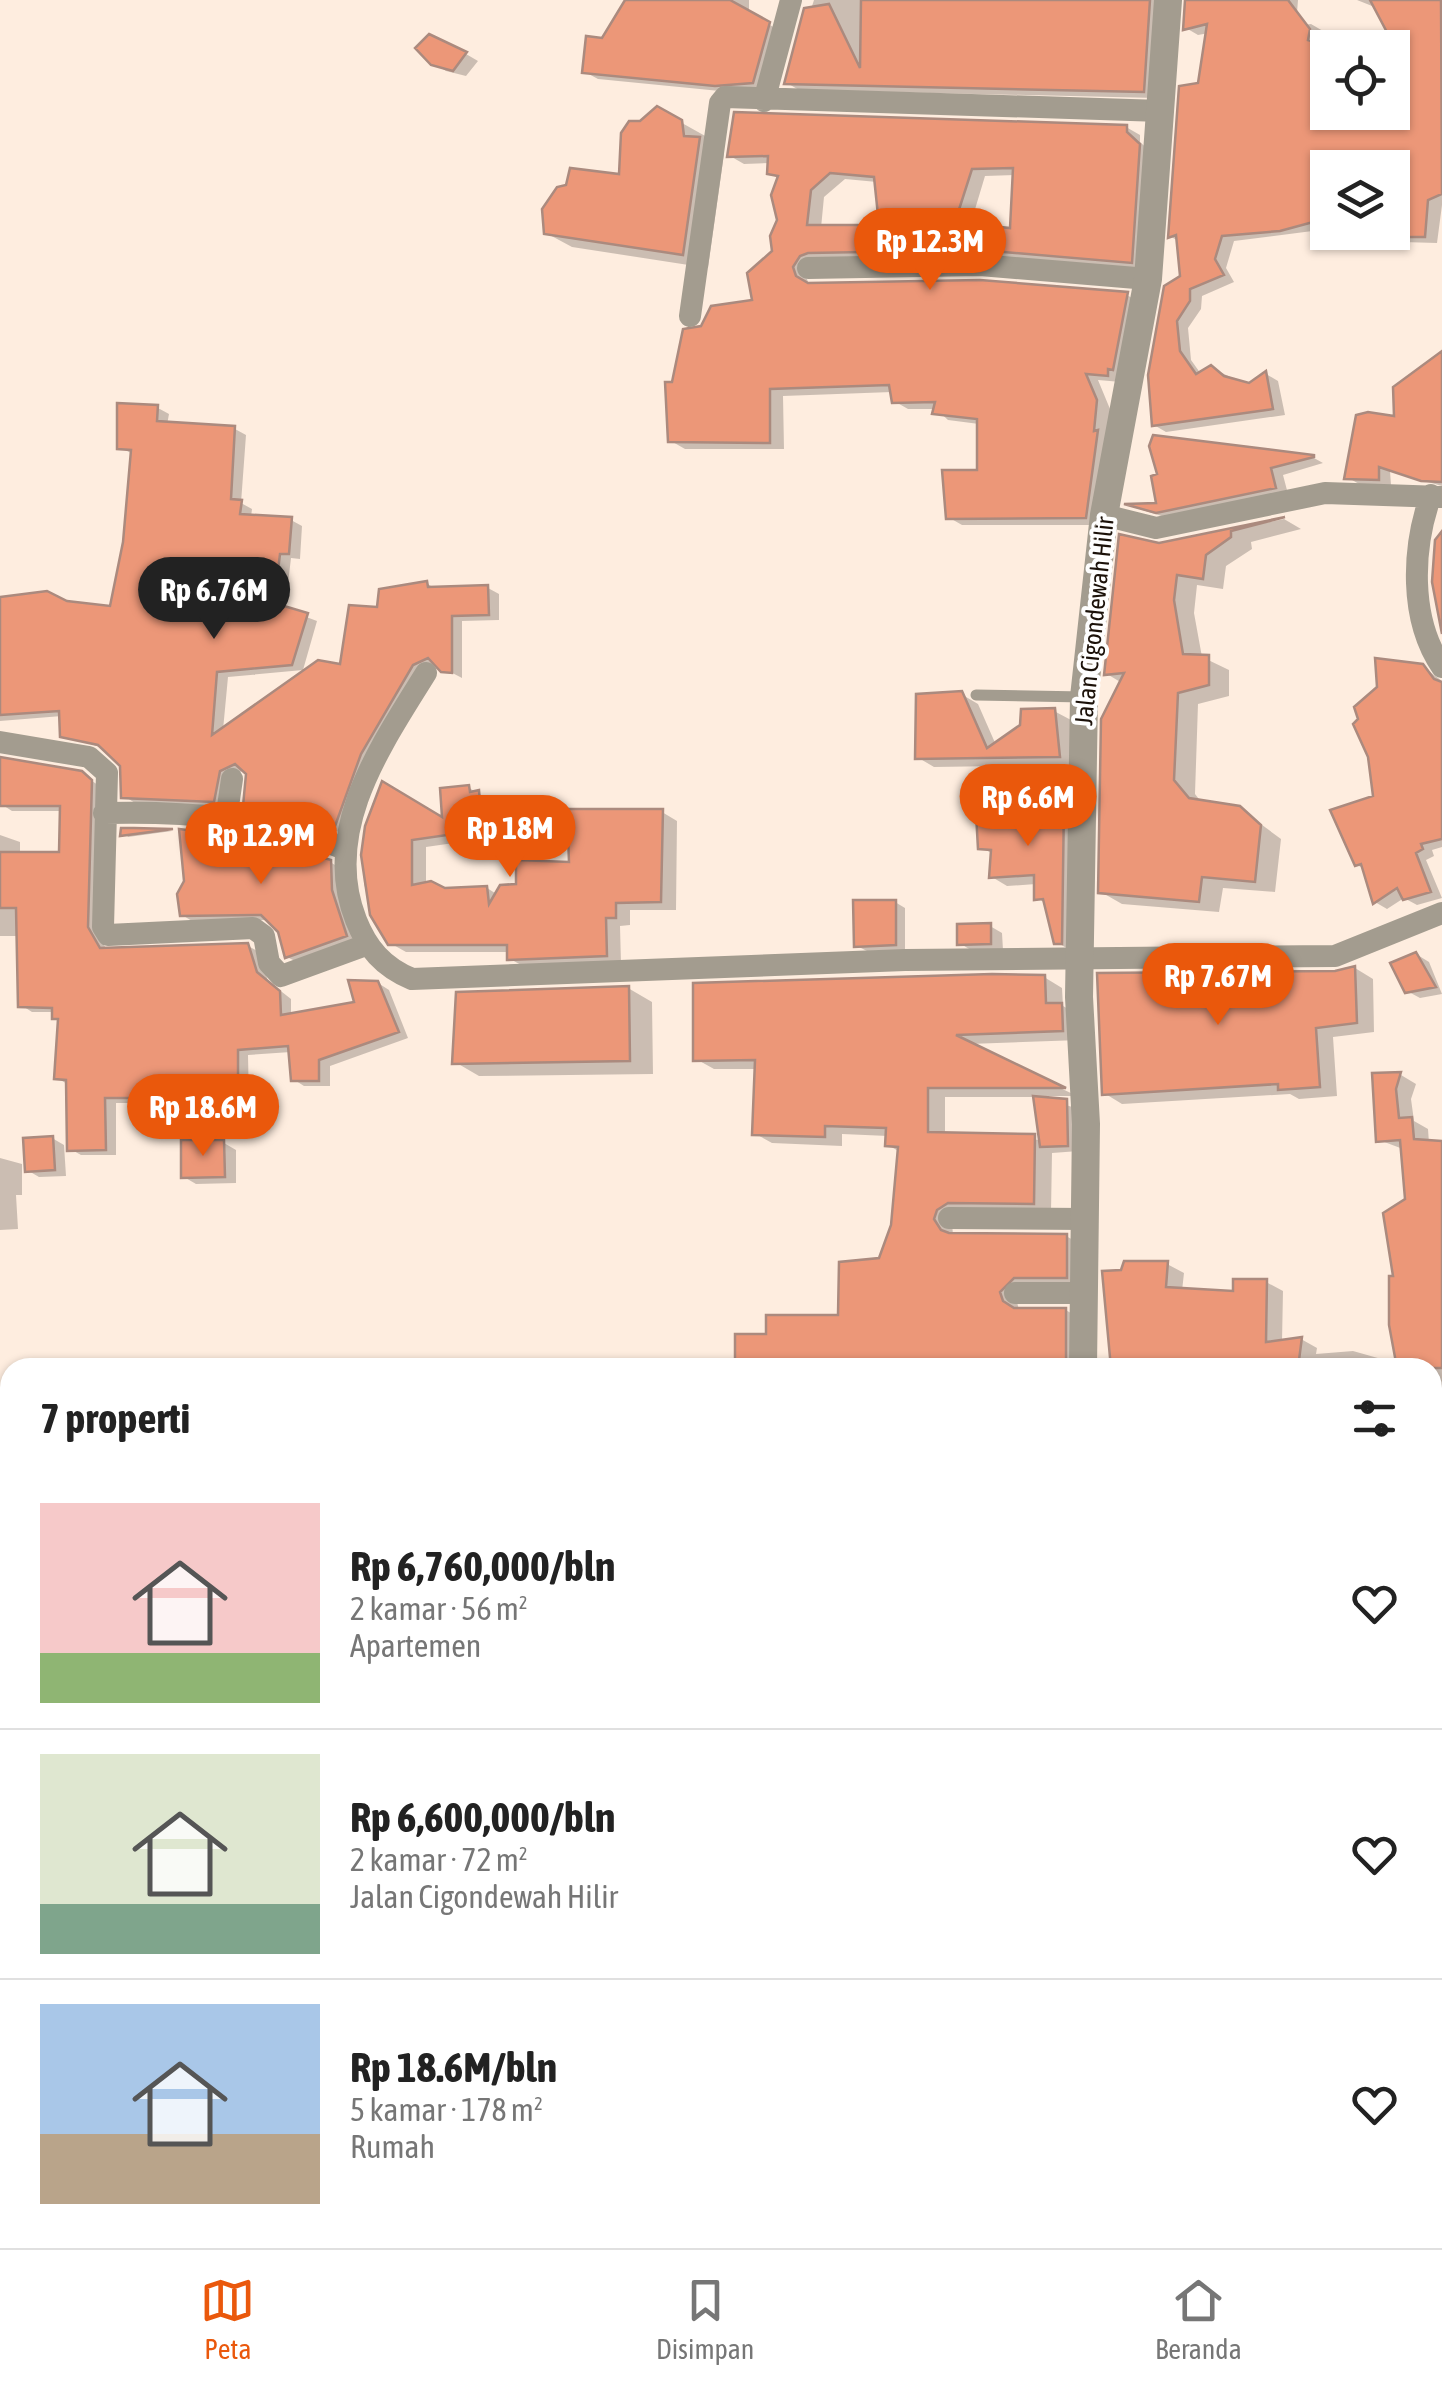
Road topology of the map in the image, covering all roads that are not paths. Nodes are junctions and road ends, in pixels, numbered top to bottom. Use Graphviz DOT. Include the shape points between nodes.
graph roads {
  1 [pos="791,0"];
  2 [pos="1168,0"];
  3 [pos="764,101"];
  4 [pos="1160,110"];
  5 [pos="808,268"];
  6 [pos="1148,279"];
  7 [pos="690,316"];
  8 [pos="1436,496"];
  9 [pos="1104,515"];
  10 [pos="1442,667"];
  11 [pos="426,672"];
  12 [pos="976,696"];
  13 [pos="1084,696"];
  14 [pos="0,742"];
  15 [pos="232,779"];
  16 [pos="104,813"];
  17 [pos="226,820"];
  18 [pos="342,848"];
  19 [pos="1442,913"];
  20 [pos="366,945"];
  21 [pos="1080,961"];
  22 [pos="949,1218"];
  23 [pos="1085,1219"];
  24 [pos="1084,1293"];
  25 [pos="1015,1294"];
  26 [pos="1082,1358"];
  1 -- 3 [label="street"];
  2 -- 4 [label="street, Jalan Cigondewah Hilir"];
  3 -- 4 [label="street"];
  3 -- 7 [label="street" via="725,97 720,103"];
  4 -- 6 [label="street, Jalan Cigondewah Hilir"];
  5 -- 6 [label="street" via="980,265"];
  6 -- 9 [label="street, Jalan Cigondewah Hilir"];
  8 -- 9 [label="street" via="1326,493 1156,528"];
  8 -- 10 [label="street" via="1418,530 1418,596"];
  9 -- 13 [label="street, Jalan Cigondewah Hilir"];
  11 -- 18 [label="street" via="368,767"];
  12 -- 13 [label="lane"];
  13 -- 21 [label="street, Jalan Cigondewah Hilir"];
  14 -- 16 [label="street" via="102,764 108,782"];
  15 -- 17 [label="street"];
  16 -- 17 [label="street" via="186,811"];
  16 -- 20 [label="street" via="108,935 253,928 264,936 269,963 281,976"];
  17 -- 18 [label="street" via="308,834"];
  18 -- 20 [label="street" via="347,897"];
  19 -- 21 [label="street" via="1336,956"];
  20 -- 21 [label="street" via="412,978 905,960"];
  21 -- 23 [label="street, Jalan Cigondewah Hilir"];
  22 -- 23 [label="street"];
  23 -- 24 [label="street, Jalan Cigondewah Hilir"];
  24 -- 25 [label="street"];
  24 -- 26 [label="street, Jalan Cigondewah Hilir"];
}
